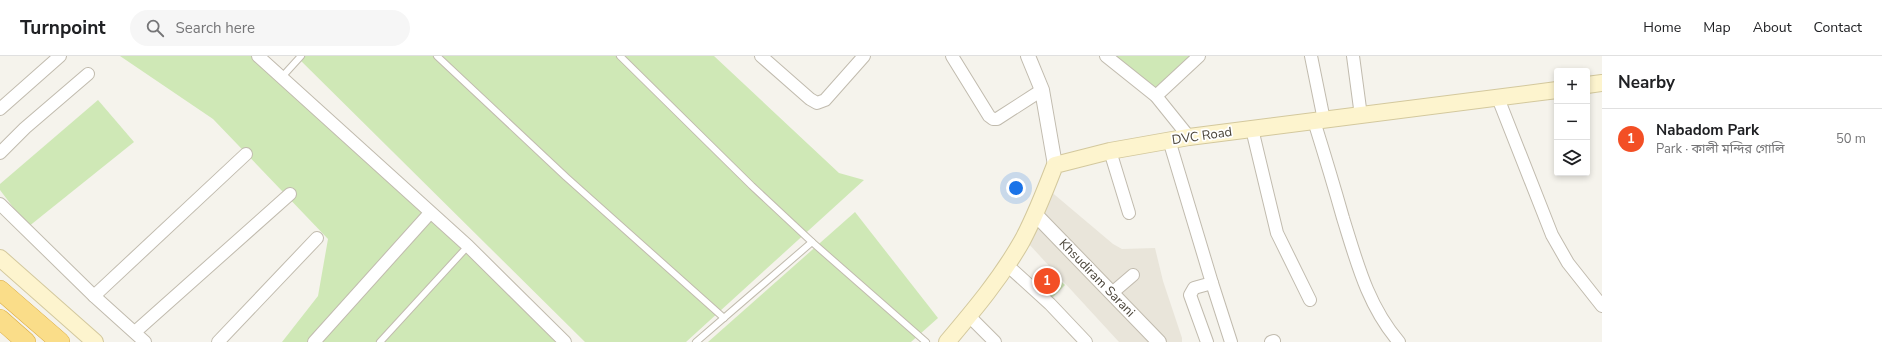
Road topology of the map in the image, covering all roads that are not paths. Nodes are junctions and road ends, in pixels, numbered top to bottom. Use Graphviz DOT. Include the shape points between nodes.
graph roads {
  1 [pos="60,56"];
  2 [pos="258,56"];
  3 [pos="302,56"];
  4 [pos="437,56"];
  5 [pos="620,56"];
  6 [pos="761,56"];
  7 [pos="864,56"];
  8 [pos="952,56"];
  9 [pos="1028,56"];
  10 [pos="1106,56"];
  11 [pos="1199,56"];
  12 [pos="1311,56"];
  13 [pos="1353,56"];
  14 [pos="88,74"];
  15 [pos="282,78"];
  16 [pos="1602,83"];
  17 [pos="1590,85"];
  18 [pos="1042,90"];
  19 [pos="1554,90"];
  20 [pos="1156,96"];
  21 [pos="1498,98"];
  22 [pos="0,109"];
  23 [pos="1361,116"];
  24 [pos="1319,121"];
  25 [pos="1252,129"];
  26 [pos="1189,137"];
  27 [pos="1170,140"];
  28 [pos="1110,151"];
  29 [pos="0,153"];
  30 [pos="246,154"];
  31 [pos="1055,165"];
  32 [pos="290,194"];
  33 [pos="0,204"];
  34 [pos="430,213"];
  35 [pos="1129,213"];
  36 [pos="1035,214"];
  37 [pos="317,238"];
  38 [pos="812,242"];
  39 [pos="468,246"];
  40 [pos="0,258"];
  41 [pos="1007,265"];
  42 [pos="1133,274"];
  43 [pos="1212,283"];
  44 [pos="0,290"];
  45 [pos="1112,293"];
  46 [pos="94,296"];
  47 [pos="1310,300"];
  48 [pos="1602,306"];
  49 [pos="969,316"];
  50 [pos="724,318"];
  51 [pos="0,319"];
  52 [pos="134,332"];
  53 [pos="26,342"];
  54 [pos="60,342"];
  55 [pos="95,342"];
  56 [pos="145,342"];
  57 [pos="218,342"];
  58 [pos="314,342"];
  59 [pos="380,342"];
  60 [pos="565,342"];
  61 [pos="696,342"];
  62 [pos="926,342"];
  63 [pos="947,342"];
  64 [pos="995,342"];
  65 [pos="1086,342"];
  66 [pos="1159,342"];
  67 [pos="1207,342"];
  68 [pos="1231,342"];
  69 [pos="1399,342"];
  1 -- 22 [label="street"];
  2 -- 15 [label="street"];
  3 -- 15 [label="lane"];
  4 -- 50 [label="lane" via="560,172"];
  5 -- 38 [label="lane"];
  6 -- 7 [label="street" via="810,99 817,102 825,100"];
  8 -- 18 [label="street" via="993,119 997,119"];
  9 -- 18 [label="street"];
  10 -- 20 [label="street"];
  11 -- 20 [label="street"];
  12 -- 24 [label="street"];
  13 -- 23 [label="street"];
  14 -- 29 [label="street"];
  15 -- 34 [label="street"];
  16 -- 17 [label="main road"];
  18 -- 31 [label="street"];
  19 -- 21 [label="main road, DVC Road"];
  20 -- 26 [label="street"];
  21 -- 23 [label="main road, DVC Road"];
  21 -- 48 [label="street" via="1552,235 1568,263"];
  23 -- 24 [label="main road, DVC Road"];
  24 -- 25 [label="main road, DVC Road"];
  24 -- 69 [label="street" via="1360,274 1372,304"];
  25 -- 26 [label="main road, DVC Road"];
  25 -- 47 [label="street" via="1277,233"];
  26 -- 27 [label="main road, DVC Road"];
  27 -- 28 [label="main road, DVC Road"];
  27 -- 43 [label="street"];
  28 -- 31 [label="main road, DVC Road"];
  28 -- 35 [label="street"];
  30 -- 46 [label="street"];
  31 -- 36 [label="main road"];
  32 -- 52 [label="street"];
  33 -- 46 [label="street"];
  34 -- 39 [label="street"];
  34 -- 58 [label="street"];
  36 -- 41 [label="main road"];
  36 -- 45 [label="street, Khsudiram Sarani"];
  37 -- 57 [label="street"];
  38 -- 50 [label="lane"];
  38 -- 62 [label="lane"];
  39 -- 59 [label="lane"];
  39 -- 60 [label="street"];
  40 -- 55 [label="main road"];
  41 -- 49 [label="main road"];
  41 -- 65 [label="street" via="1048,302"];
  42 -- 45 [label="street"];
  43 -- 67 [label="street" via="1194,288 1190,294"];
  43 -- 68 [label="street"];
  44 -- 54 [label="highway"];
  45 -- 66 [label="street, Khsudiram Sarani"];
  46 -- 52 [label="street"];
  49 -- 63 [label="main road"];
  49 -- 64 [label="street"];
  50 -- 61 [label="lane"];
  51 -- 53 [label="highway"];
  52 -- 56 [label="street"];
}
